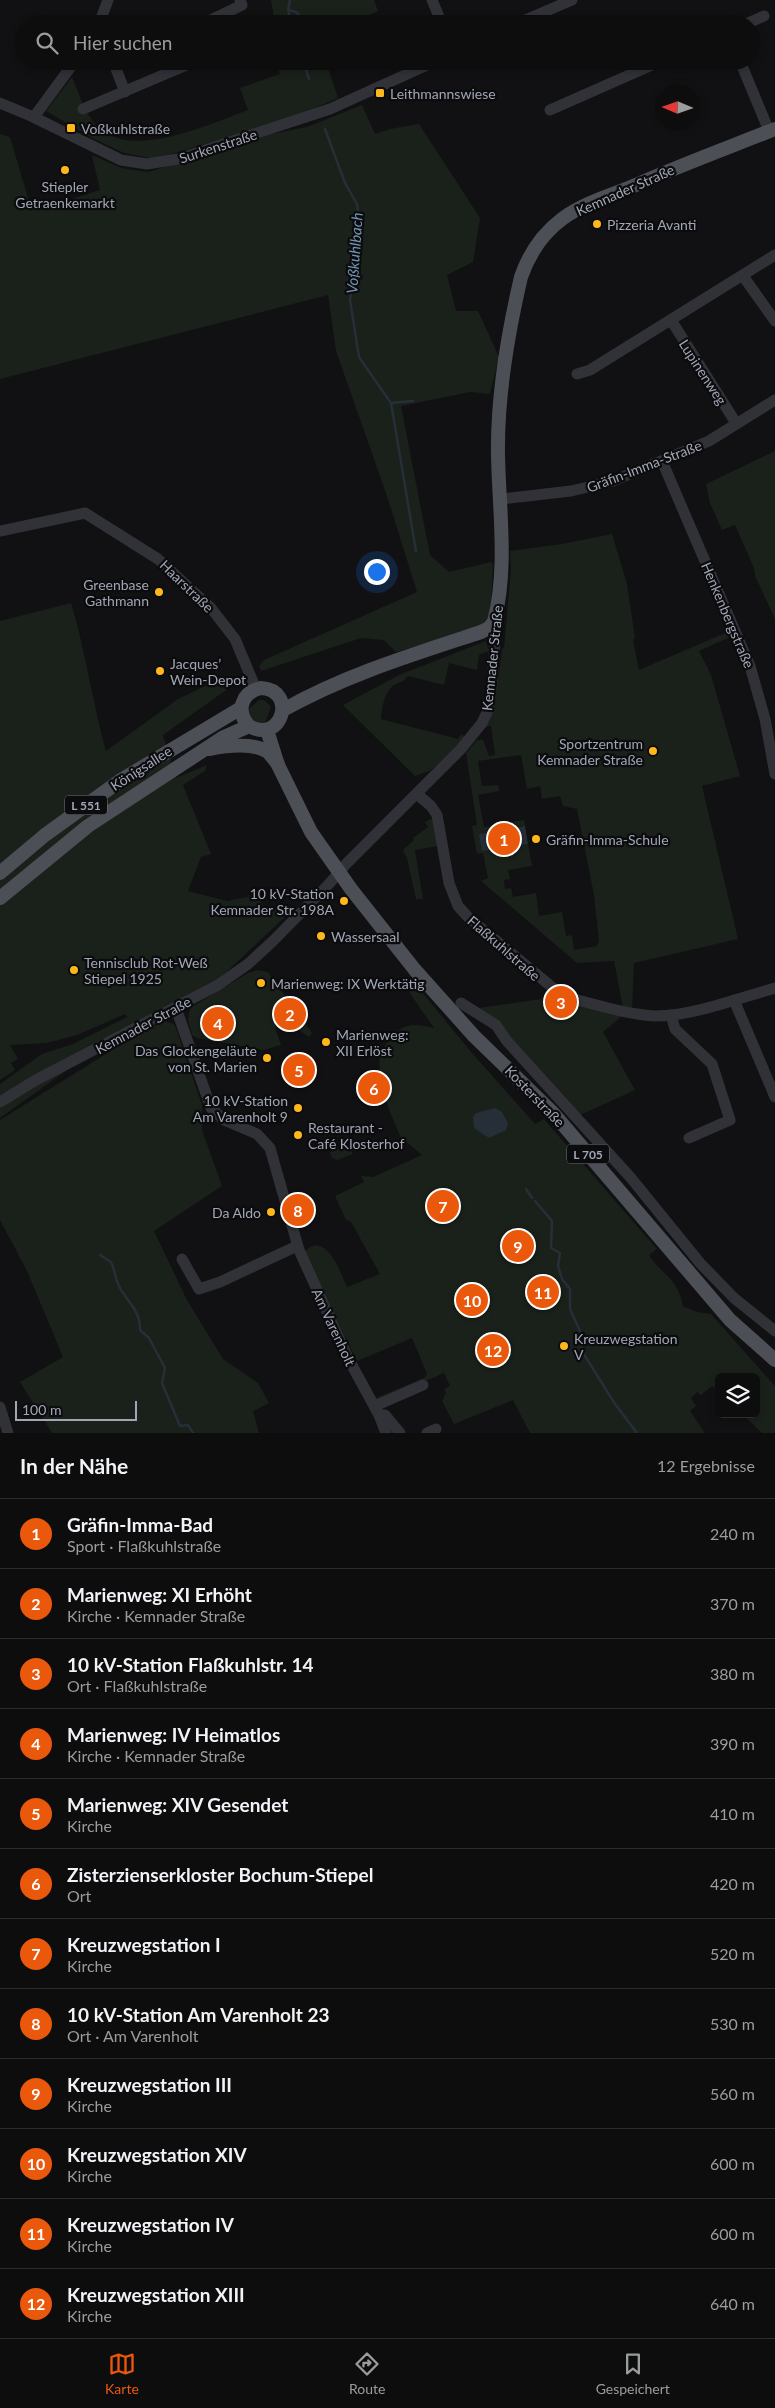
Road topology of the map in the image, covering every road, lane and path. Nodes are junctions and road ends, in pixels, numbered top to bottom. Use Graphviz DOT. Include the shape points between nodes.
graph roads {
  1 [pos="108,0"];
  2 [pos="240,0"];
  3 [pos="432,0"];
  4 [pos="572,0"];
  5 [pos="102,15"];
  6 [pos="226,15"];
  7 [pos="438,15"];
  8 [pos="537,15"];
  9 [pos="764,16"];
  10 [pos="760,18"];
  11 [pos="68,70"];
  12 [pos="116,70"];
  13 [pos="175,70"];
  14 [pos="416,70"];
  15 [pos="639,70"];
  16 [pos="744,70"];
  17 [pos="125,92"];
  18 [pos="0,103"];
  19 [pos="84,109"];
  20 [pos="550,110"];
  21 [pos="34,117"];
  22 [pos="772,130"];
  23 [pos="775,255"];
  24 [pos="743,276"];
  25 [pos="671,320"];
  26 [pos="775,320"];
  27 [pos="577,374"];
  28 [pos="775,400"];
  29 [pos="736,423"];
  30 [pos="662,462"];
  31 [pos="501,499"];
  32 [pos="0,531"];
  33 [pos="494,622"];
  34 [pos="256,689"];
  35 [pos="282,704"];
  36 [pos="241,708"];
  37 [pos="249,726"];
  38 [pos="270,728"];
  39 [pos="203,750"];
  40 [pos="278,765"];
  41 [pos="775,774"];
  42 [pos="416,794"];
  43 [pos="294,797"];
  44 [pos="0,873"];
  45 [pos="339,873"];
  46 [pos="0,898"];
  47 [pos="775,988"];
  48 [pos="734,1000"];
  49 [pos="461,1003"];
  50 [pos="176,1008"];
  51 [pos="671,1015"];
  52 [pos="775,1097"];
  53 [pos="0,1102"];
  54 [pos="689,1138"];
  55 [pos="297,1246"];
  56 [pos="182,1260"];
  57 [pos="775,1331"];
  58 [pos="775,1360"];
  59 [pos="423,1385"];
  60 [pos="0,1407"];
  61 [pos="377,1410"];
  62 [pos="8,1433"];
  63 [pos="386,1433"];
  64 [pos="400,1433"];
  1 -- 5 [label="street"];
  2 -- 6 [label="street" via="242,5"];
  3 -- 7 [label="street"];
  4 -- 8 [label="street"];
  9 -- 10 [label="street"];
  11 -- 21 [label="street"];
  12 -- 17 [label="street"];
  13 -- 17 [label="street"];
  14 -- 21 [label="street, Surkenstraße" via="330,109 178,159 156,163 121,160"];
  15 -- 20 [label="street" via="574,96"];
  16 -- 22 [label="street"];
  17 -- 19 [label="street"];
  18 -- 21 [label="street, Surkenstraße"];
  22 -- 31 [label="main road, Kemnader Straße" via="577,210 554,225 539,242 521,277 506,367 498,436"];
  23 -- 24 [label="street"];
  24 -- 25 [label="street"];
  24 -- 26 [label="street"];
  25 -- 27 [label="street" via="590,370"];
  25 -- 29 [label="street, Lupinenweg"];
  28 -- 29 [label="street, Gräfin-Imma-Straße"];
  29 -- 30 [label="street, Gräfin-Imma-Straße" via="708,441"];
  30 -- 31 [label="street, Gräfin-Imma-Straße" via="586,489"];
  30 -- 41 [label="street, Henkenbergstraße" via="750,666 765,719"];
  31 -- 33 [label="main road, Kemnader Straße" via="502,563"];
  32 -- 34 [label="street, Haarstraße" via="85,513 158,559 211,608 236,639"];
  33 -- 35 [label="main road" via="481,632"];
  33 -- 42 [label="street, Kemnader Straße" via="494,657 486,715 461,750"];
  34 -- 35 [label="main road" via="271,690"];
  34 -- 36 [label="main road, Königsallee / L 551" via="244,699"];
  35 -- 38 [label="main road" via="279,722"];
  36 -- 37 [label="main road"];
  36 -- 44 [label="main road, Königsallee / L 551" via="118,782 45,835"];
  37 -- 38 [label="main road"];
  37 -- 39 [label="main road, Königsallee / L 551"];
  38 -- 40 [label="main road, L 705"];
  38 -- 43 [label="main road, L 705" via="281,746"];
  39 -- 40 [label="main road, Königsallee / L 551" via="222,746 251,748 268,752"];
  39 -- 46 [label="main road, Königsallee / L 551" via="88,826"];
  40 -- 43 [label="main road, L 705"];
  42 -- 45 [label="street, Kemnader Straße"];
  42 -- 51 [label="street, Flaßkuhlstraße" via="431,806 437,816 449,883 458,906 468,917 570,998 638,1014"];
  43 -- 45 [label="main road, L 705" via="311,832"];
  45 -- 50 [label="street, Kemnader Straße" via="248,964"];
  45 -- 58 [label="main road, Kosterstraße / L 705" via="446,1005 553,1113 730,1320"];
  47 -- 48 [label="street, Flaßkuhlstraße"];
  48 -- 51 [label="street, Flaßkuhlstraße"];
  48 -- 52 [label="street"];
  49 -- 57 [label="street, Kosterstraße" via="496,1025 631,1178 700,1263 734,1298"];
  50 -- 53 [label="street, Kemnader Straße"];
  50 -- 55 [label="street, Am Varenholt" via="211,1108 224,1120 257,1134 270,1148"];
  51 -- 54 [label="street" via="675,1029 712,1064 730,1120"];
  55 -- 56 [label="street" via="199,1289"];
  55 -- 61 [label="street, Am Varenholt" via="348,1358"];
  59 -- 61 [label="street"];
  60 -- 62 [label="street"];
  61 -- 63 [label="street, Am Varenholt"];
  61 -- 64 [label="street, Am Varenholt"];
}
